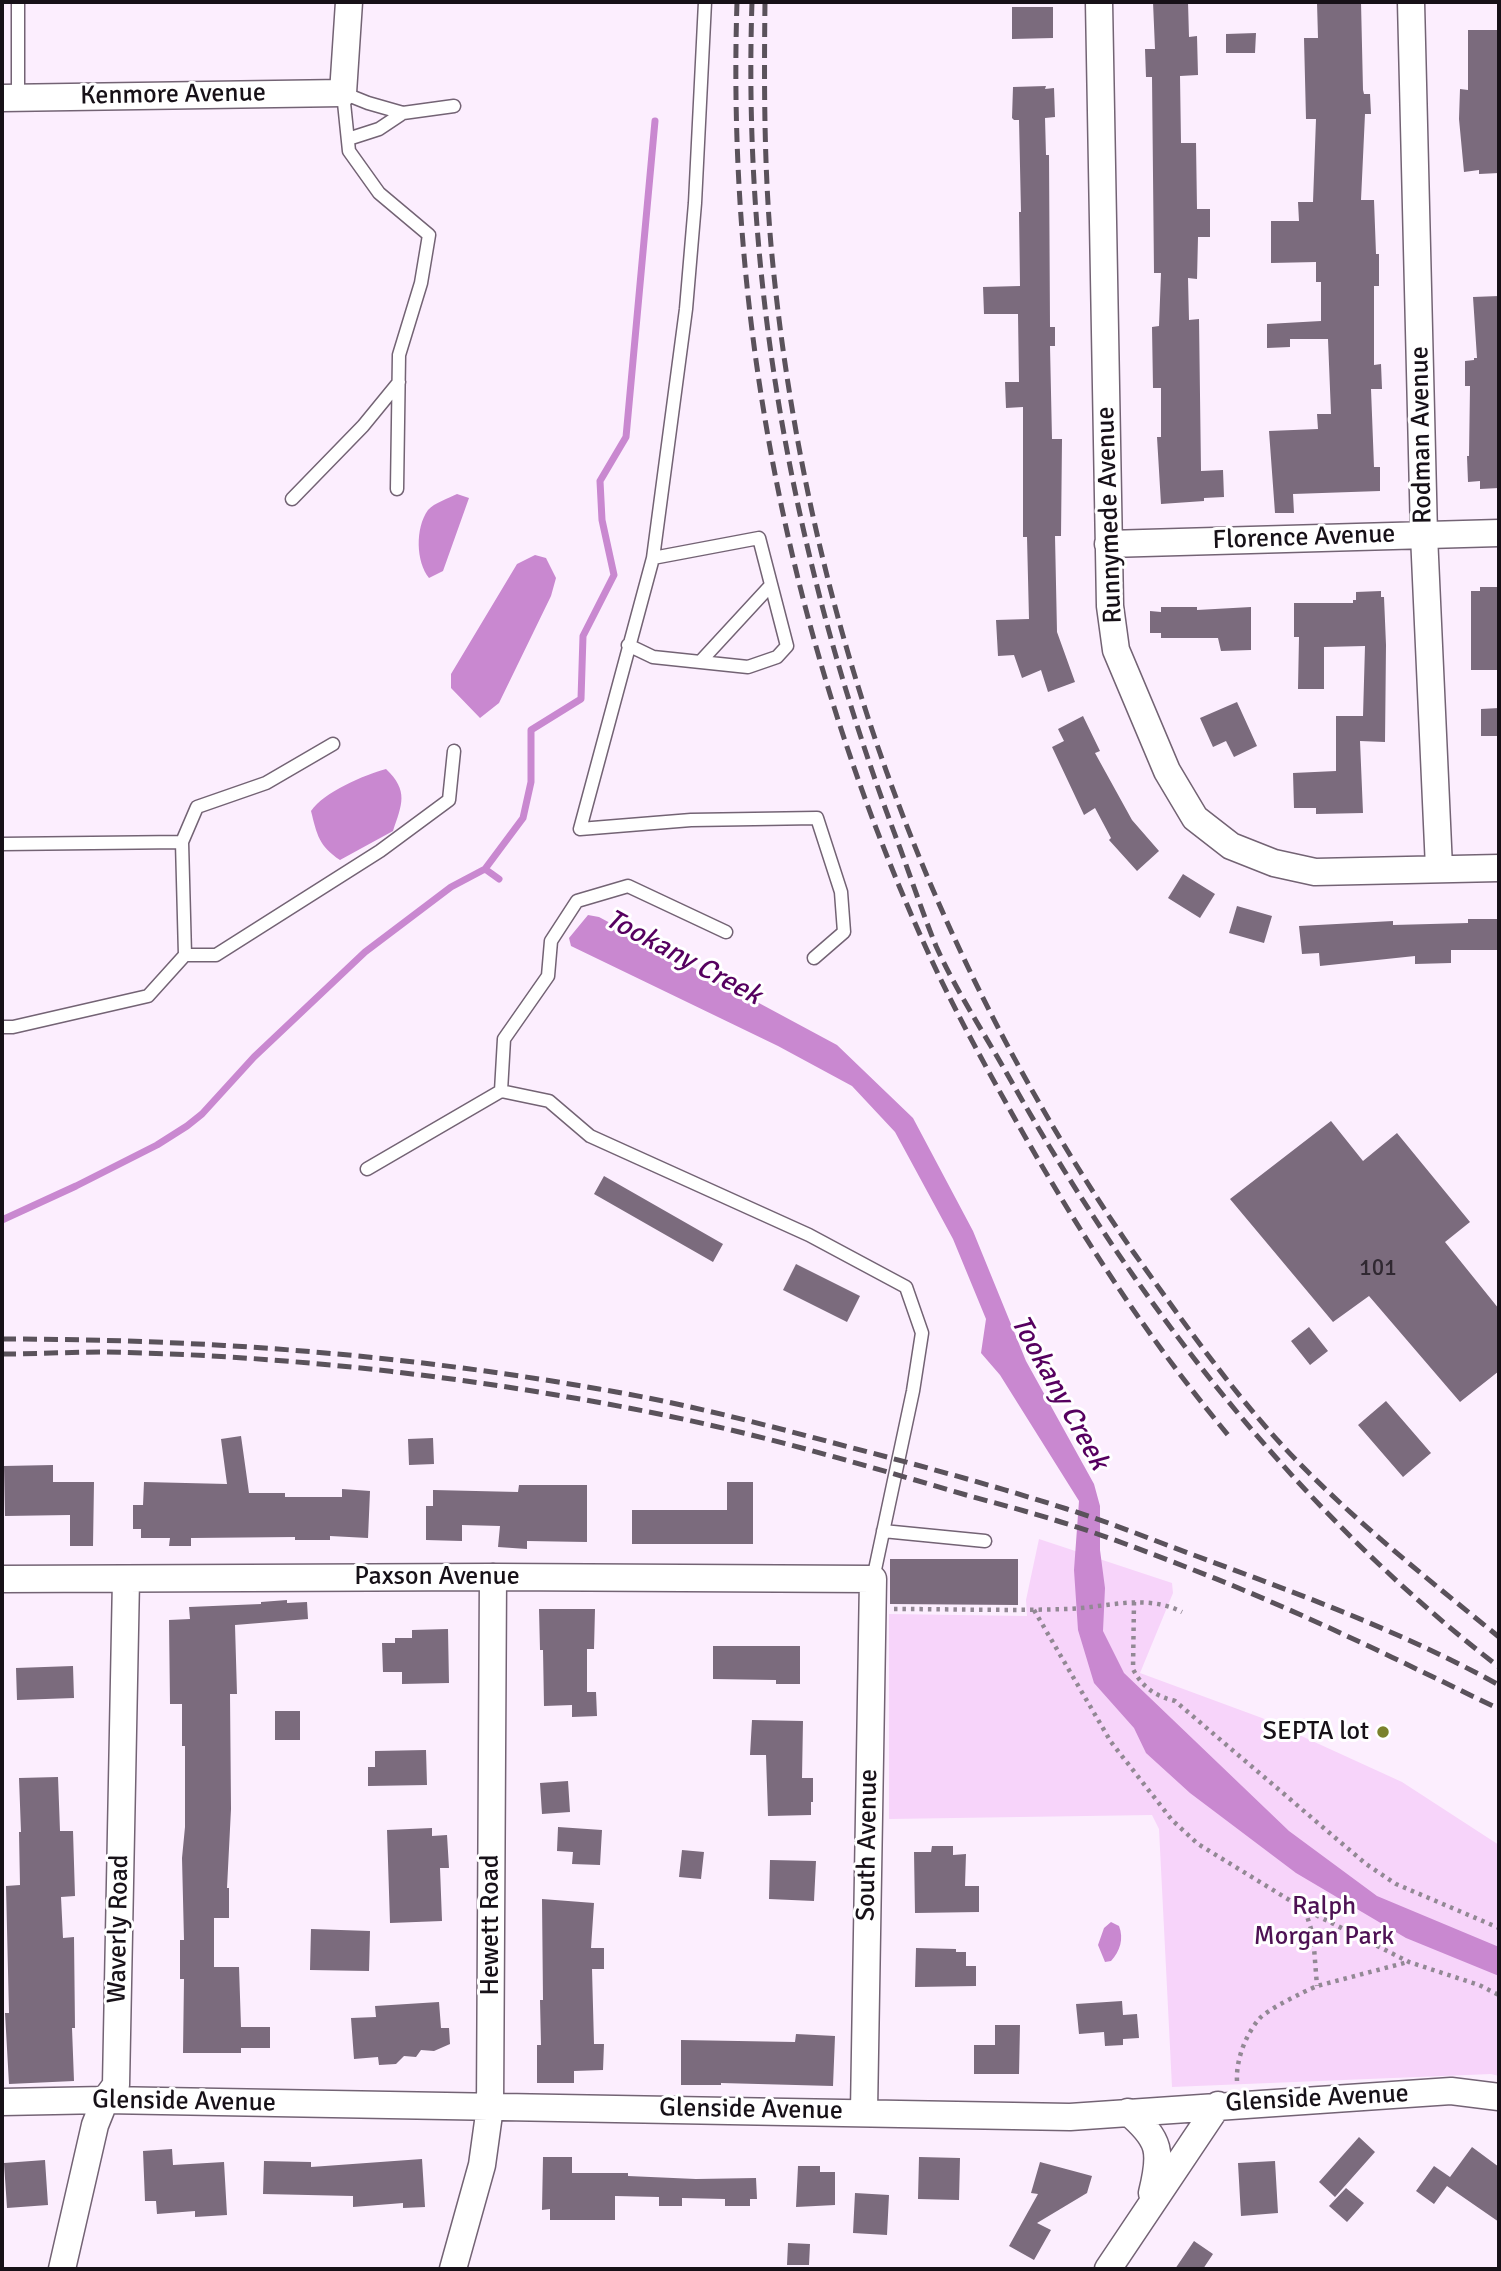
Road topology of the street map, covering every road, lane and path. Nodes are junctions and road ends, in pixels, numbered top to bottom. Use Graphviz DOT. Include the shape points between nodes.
graph roads {
  1 [pos="18,2"];
  2 [pos="349,2"];
  3 [pos="705,2"];
  4 [pos="1099,2"];
  5 [pos="1411,2"];
  6 [pos="343,93"];
  7 [pos="10,98"];
  8 [pos="454,106"];
  9 [pos="402,113"];
  10 [pos="348,139"];
  11 [pos="398,383"];
  12 [pos="397,489"];
  13 [pos="292,499"];
  14 [pos="1499,533"];
  15 [pos="1424,535"];
  16 [pos="1108,544"];
  17 [pos="653,558"];
  18 [pos="772,585"];
  19 [pos="628,645"];
  20 [pos="700,662"];
  21 [pos="333,744"];
  22 [pos="454,751"];
  23 [pos="182,842"];
  24 [pos="2,844"];
  25 [pos="1439,868"];
  26 [pos="1499,868"];
  27 [pos="726,932"];
  28 [pos="185,955"];
  29 [pos="814,958"];
  30 [pos="2,1027"];
  31 [pos="501,1091"];
  32 [pos="367,1169"];
  33 [pos="883,1531"];
  34 [pos="985,1541"];
  35 [pos="493,1577"];
  36 [pos="2,1578"];
  37 [pos="126,1579"];
  38 [pos="873,1579"];
  39 [pos="1134,1602"];
  40 [pos="884,1609"];
  41 [pos="1034,1610"];
  42 [pos="1182,1612"];
  43 [pos="1304,1909"];
  44 [pos="1499,1928"];
  45 [pos="1409,1962"];
  46 [pos="1317,1986"];
  47 [pos="1499,1995"];
  48 [pos="1237,2073"];
  49 [pos="1499,2097"];
  50 [pos="105,2100"];
  51 [pos="2,2102"];
  52 [pos="1218,2105"];
  53 [pos="490,2108"];
  54 [pos="864,2112"];
  55 [pos="1128,2112"];
  56 [pos="1148,2208"];
  57 [pos="62,2269"];
  58 [pos="453,2269"];
  59 [pos="1108,2269"];
  1 -- 7 [label="lane"];
  2 -- 6 [label="street"];
  3 -- 17 [label="lane" via="686,309"];
  4 -- 16 [label="street, Runnymede Avenue"];
  5 -- 15 [label="street, Rodman Avenue"];
  6 -- 7 [label="street, Kenmore Avenue"];
  6 -- 9 [label="lane"];
  6 -- 10 [label="lane"];
  8 -- 9 [label="lane"];
  9 -- 10 [label="lane" via="379,129"];
  10 -- 11 [label="lane" via="349,151 379,193 429,234 421,283 399,355"];
  11 -- 12 [label="lane"];
  11 -- 13 [label="lane"];
  14 -- 15 [label="street, Florence Avenue"];
  15 -- 16 [label="street, Florence Avenue"];
  15 -- 25 [label="street, Rodman Avenue"];
  16 -- 25 [label="street, Runnymede Avenue" via="1116,650 1167,771 1195,818 1231,846 1274,863 1315,872"];
  17 -- 18 [label="lane" via="759,538"];
  17 -- 19 [label="lane"];
  18 -- 20 [label="lane"];
  18 -- 20 [label="lane" via="788,646 777,657 748,667"];
  19 -- 20 [label="lane" via="653,657"];
  19 -- 29 [label="lane" via="580,829 691,820 817,818 841,892 844,932"];
  21 -- 23 [label="lane" via="266,783 197,807"];
  22 -- 28 [label="lane" via="449,800 380,851 216,955"];
  23 -- 24 [label="lane"];
  23 -- 28 [label="lane"];
  25 -- 26 [label="street, Runnymede Avenue"];
  27 -- 31 [label="lane" via="628,886 577,901 551,941 548,976 503,1039"];
  28 -- 30 [label="lane" via="148,996"];
  31 -- 32 [label="lane"];
  31 -- 33 [label="lane" via="549,1101 590,1136 809,1235 906,1287 922,1333"];
  33 -- 34 [label="lane"];
  33 -- 38 [label="lane"];
  35 -- 37 [label="street, Paxson Avenue"];
  35 -- 38 [label="street, Paxson Avenue"];
  35 -- 53 [label="street, Hewett Road"];
  36 -- 37 [label="street, Paxson Avenue"];
  37 -- 50 [label="street, Waverly Road" via="116,2085"];
  38 -- 54 [label="street, South Avenue"];
  39 -- 41 [label="path"];
  39 -- 42 [label="path" via="1166,1604"];
  39 -- 44 [label="path" via="1132,1669 1156,1696 1175,1701 1366,1864 1396,1884"];
  40 -- 41 [label="path"];
  41 -- 43 [label="path" via="1111,1742 1171,1820 1198,1843"];
  43 -- 45 [label="path"];
  43 -- 46 [label="path" via="1314,1935"];
  45 -- 46 [label="path"];
  45 -- 47 [label="path"];
  46 -- 48 [label="path" via="1259,2018 1243,2047"];
  49 -- 52 [label="street, Glenside Avenue" via="1451,2091"];
  50 -- 51 [label="street, Glenside Avenue"];
  50 -- 53 [label="street, Glenside Avenue"];
  50 -- 57 [label="street, Waverly Road" via="95,2125"];
  52 -- 55 [label="street, Glenside Avenue"];
  52 -- 56 [label="street"];
  53 -- 54 [label="street, Glenside Avenue"];
  53 -- 58 [label="street, Hewett Road" via="482,2165"];
  54 -- 55 [label="street, Glenside Avenue" via="1070,2116"];
  55 -- 56 [label="street" via="1146,2127 1157,2149 1159,2161"];
  56 -- 59 [label="street"];
}
